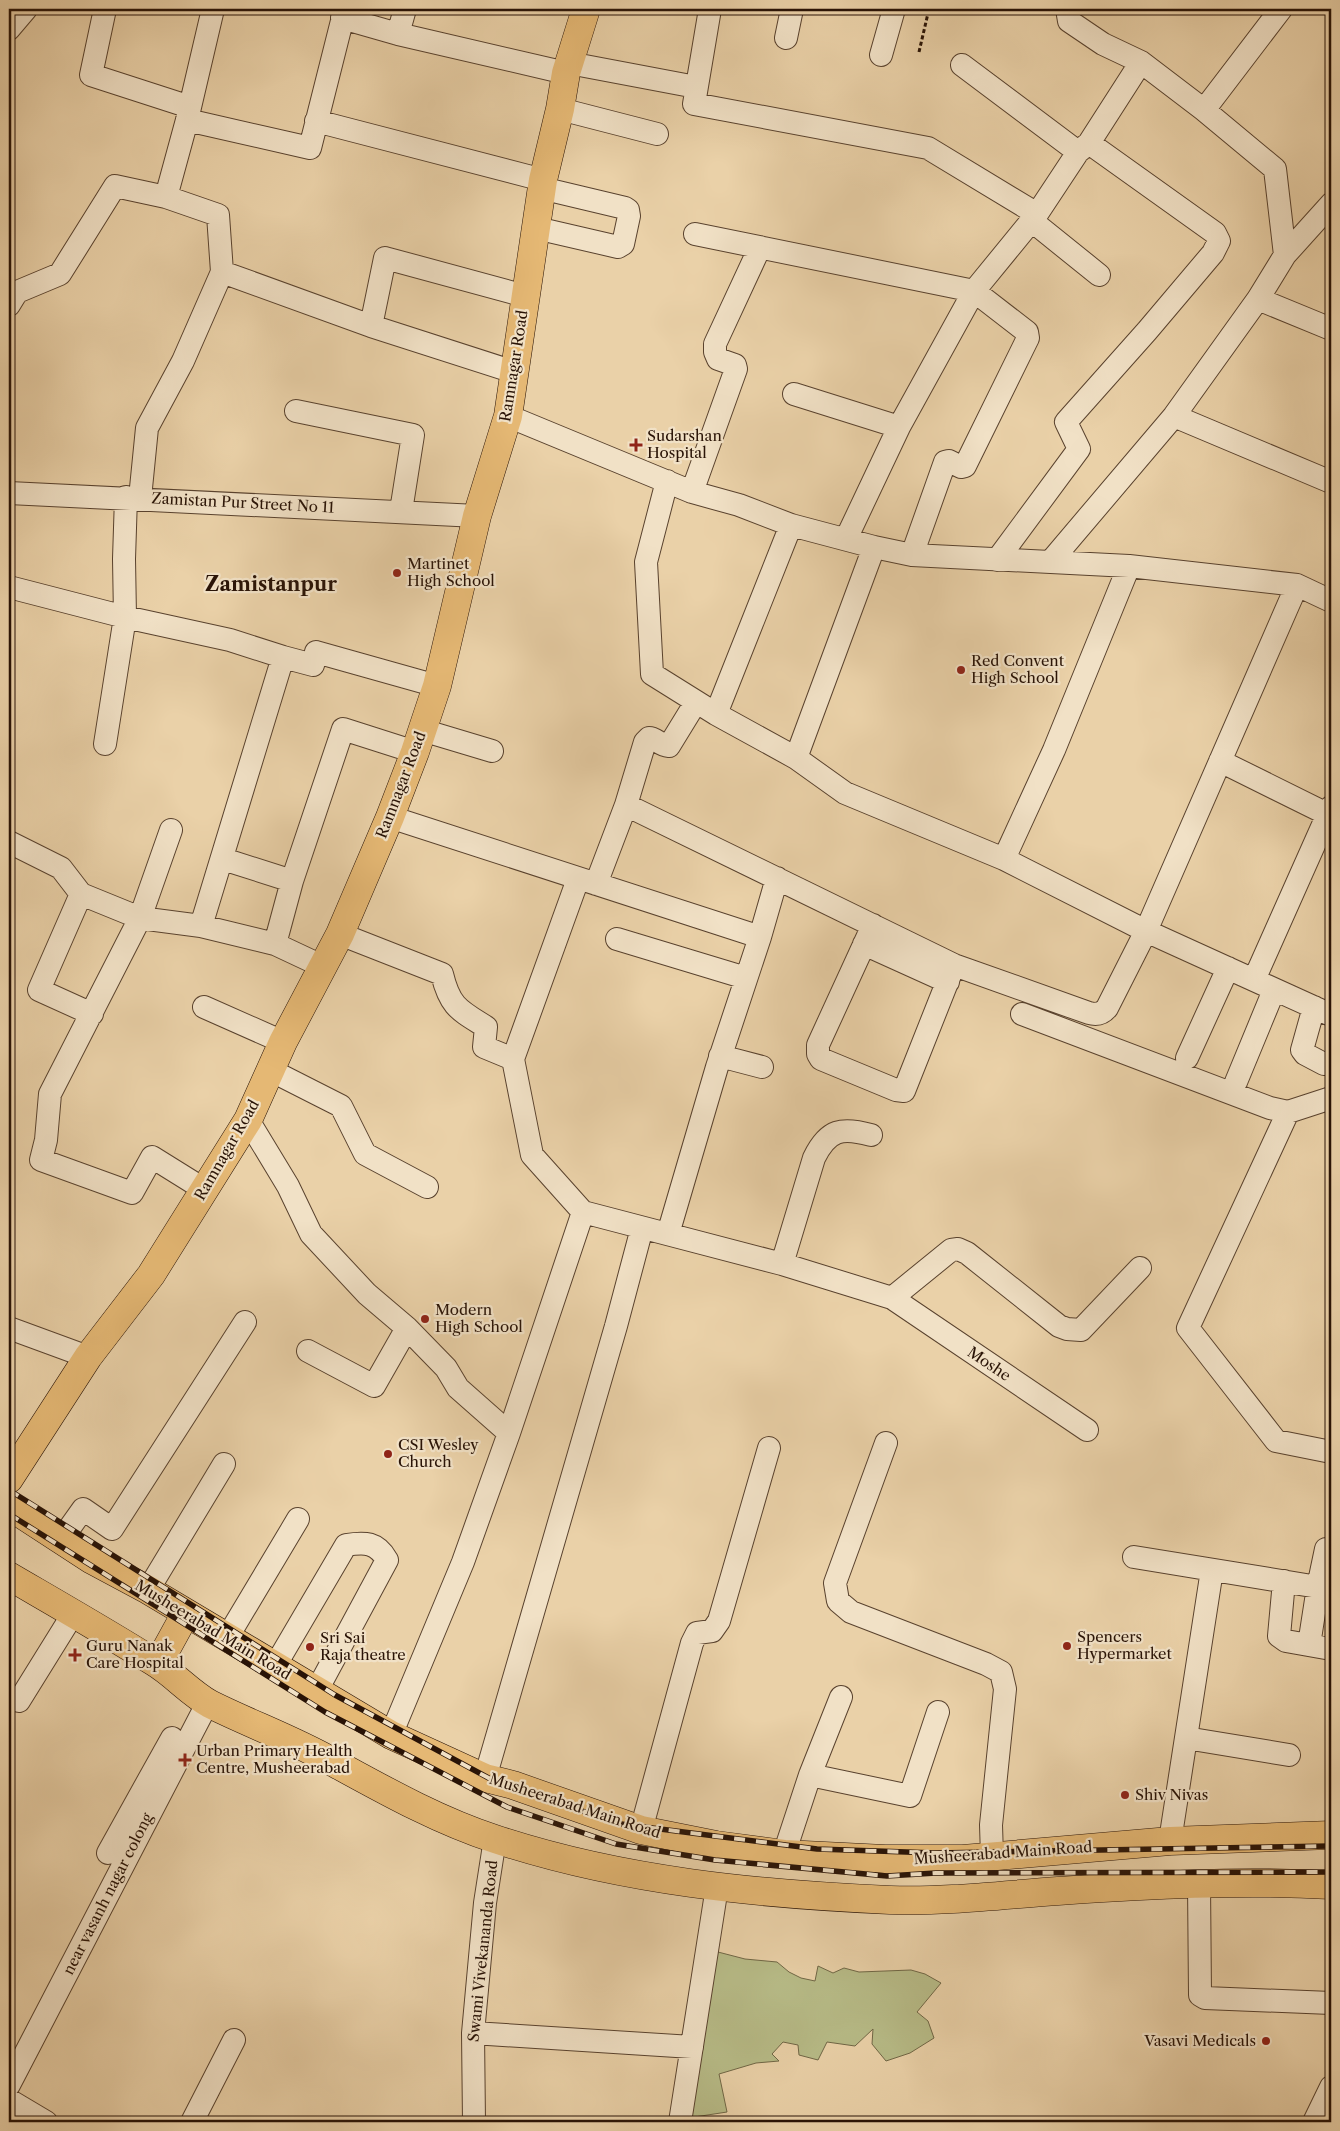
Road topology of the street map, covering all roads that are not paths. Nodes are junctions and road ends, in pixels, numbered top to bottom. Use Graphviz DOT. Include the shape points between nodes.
graph roads {
  1 [pos="26,9"];
  2 [pos="105,9"];
  3 [pos="213,9"];
  4 [pos="405,9"];
  5 [pos="586,9"];
  6 [pos="710,9"];
  7 [pos="792,9"];
  8 [pos="894,9"];
  9 [pos="1067,9"];
  10 [pos="1281,9"];
  11 [pos="343,13"];
  12 [pos="9,29"];
  13 [pos="398,34"];
  14 [pos="786,38"];
  15 [pos="881,55"];
  16 [pos="1141,62"];
  17 [pos="962,65"];
  18 [pos="568,68"];
  19 [pos="696,87"];
  20 [pos="560,110"];
  21 [pos="1204,110"];
  22 [pos="189,113"];
  23 [pos="316,121"];
  24 [pos="656,134"];
  25 [pos="1084,148"];
  26 [pos="542,184"];
  27 [pos="166,197"];
  28 [pos="1331,204"];
  29 [pos="1034,217"];
  30 [pos="536,228"];
  31 [pos="695,234"];
  32 [pos="760,247"];
  33 [pos="1285,255"];
  34 [pos="222,272"];
  35 [pos="1099,275"];
  36 [pos="974,291"];
  37 [pos="525,296"];
  38 [pos="1258,299"];
  39 [pos="9,305"];
  40 [pos="372,326"];
  41 [pos="1331,329"];
  42 [pos="514,372"];
  43 [pos="794,394"];
  44 [pos="296,411"];
  45 [pos="508,416"];
  46 [pos="1174,416"];
  47 [pos="899,427"];
  48 [pos="668,481"];
  49 [pos="1331,482"];
  50 [pos="9,492"];
  51 [pos="692,492"];
  52 [pos="133,498"];
  53 [pos="402,511"];
  54 [pos="477,516"];
  55 [pos="791,525"];
  56 [pos="846,539"];
  57 [pos="874,547"];
  58 [pos="912,555"];
  59 [pos="997,560"];
  60 [pos="1051,561"];
  61 [pos="1129,566"];
  62 [pos="1297,585"];
  63 [pos="9,587"];
  64 [pos="1331,601"];
  65 [pos="125,617"];
  66 [pos="282,657"];
  67 [pos="437,686"];
  68 [pos="696,702"];
  69 [pos="716,714"];
  70 [pos="418,741"];
  71 [pos="105,744"];
  72 [pos="492,751"];
  73 [pos="796,758"];
  74 [pos="1220,761"];
  75 [pos="626,805"];
  76 [pos="1330,813"];
  77 [pos="390,817"];
  78 [pos="171,830"];
  79 [pos="9,842"];
  80 [pos="223,859"];
  81 [pos="1004,859"];
  82 [pos="777,878"];
  83 [pos="292,881"];
  84 [pos="587,881"];
  85 [pos="81,894"];
  86 [pos="140,918"];
  87 [pos="201,926"];
  88 [pos="1146,931"];
  89 [pos="340,934"];
  90 [pos="869,935"];
  91 [pos="760,937"];
  92 [pos="617,939"];
  93 [pos="275,944"];
  94 [pos="324,966"];
  95 [pos="1228,968"];
  96 [pos="951,973"];
  97 [pos="746,978"];
  98 [pos="1254,980"];
  99 [pos="1274,990"];
  100 [pos="204,1007"];
  101 [pos="1322,1011"];
  102 [pos="92,1014"];
  103 [pos="1022,1014"];
  104 [pos="283,1042"];
  105 [pos="720,1056"];
  106 [pos="1187,1058"];
  107 [pos="513,1059"];
  108 [pos="1324,1064"];
  109 [pos="762,1067"];
  110 [pos="270,1070"];
  111 [pos="1236,1082"];
  112 [pos="1331,1098"];
  113 [pos="1288,1112"];
  114 [pos="248,1120"];
  115 [pos="871,1135"];
  116 [pos="428,1187"];
  117 [pos="205,1190"];
  118 [pos="583,1212"];
  119 [pos="642,1228"];
  120 [pos="668,1234"];
  121 [pos="782,1264"];
  122 [pos="1140,1268"];
  123 [pos="892,1298"];
  124 [pos="245,1322"];
  125 [pos="9,1328"];
  126 [pos="407,1328"];
  127 [pos="308,1351"];
  128 [pos="88,1357"];
  129 [pos="1087,1430"];
  130 [pos="509,1433"];
  131 [pos="886,1443"];
  132 [pos="769,1448"];
  133 [pos="1331,1452"];
  134 [pos="224,1464"];
  135 [pos="9,1479"];
  136 [pos="9,1506"];
  137 [pos="298,1519"];
  138 [pos="61,1540"];
  139 [pos="1326,1549"];
  140 [pos="1134,1557"];
  141 [pos="1212,1570"];
  142 [pos="9,1576"];
  143 [pos="1284,1581"];
  144 [pos="1318,1587"];
  145 [pos="148,1590"];
  146 [pos="186,1613"];
  147 [pos="73,1614"];
  148 [pos="227,1638"];
  149 [pos="1309,1645"];
  150 [pos="1331,1649"];
  151 [pos="158,1664"];
  152 [pos="275,1666"];
  153 [pos="316,1692"];
  154 [pos="841,1697"];
  155 [pos="18,1701"];
  156 [pos="207,1702"];
  157 [pos="938,1712"];
  158 [pos="391,1735"];
  159 [pos="1186,1738"];
  160 [pos="1289,1755"];
  161 [pos="810,1776"];
  162 [pos="485,1778"];
  163 [pos="641,1830"];
  164 [pos="1331,1835"];
  165 [pos="494,1839"];
  166 [pos="1170,1841"];
  167 [pos="108,1853"];
  168 [pos="784,1854"];
  169 [pos="984,1857"];
  170 [pos="1199,1884"];
  171 [pos="1331,1885"];
  172 [pos="717,1887"];
  173 [pos="963,1898"];
  174 [pos="1331,2003"];
  175 [pos="472,2033"];
  176 [pos="234,2040"];
  177 [pos="692,2047"];
  178 [pos="9,2085"];
  179 [pos="1331,2086"];
  180 [pos="9,2100"];
  181 [pos="46,2122"];
  182 [pos="192,2122"];
  183 [pos="474,2122"];
  184 [pos="680,2122"];
  185 [pos="1314,2122"];
  1 -- 12 [label="street"];
  2 -- 22 [label="street" via="91,76"];
  3 -- 22 [label="street"];
  4 -- 13 [label="street"];
  5 -- 18 [label="main road, Ramnagar Road"];
  6 -- 19 [label="street"];
  7 -- 14 [label="street"];
  8 -- 15 [label="street"];
  9 -- 16 [label="street" via="1069,21 1103,44"];
  10 -- 21 [label="street"];
  11 -- 13 [label="street"];
  11 -- 23 [label="street"];
  13 -- 18 [label="street"];
  16 -- 21 [label="street"];
  16 -- 25 [label="street"];
  17 -- 25 [label="street"];
  18 -- 19 [label="street"];
  18 -- 20 [label="main road, Ramnagar Road"];
  19 -- 29 [label="street" via="694,104 928,148"];
  20 -- 24 [label="street"];
  20 -- 26 [label="main road, Ramnagar Road"];
  21 -- 33 [label="street" via="1276,169"];
  22 -- 23 [label="street" via="310,148"];
  22 -- 27 [label="street"];
  23 -- 26 [label="street"];
  25 -- 29 [label="street"];
  25 -- 59 [label="street" via="1215,233 1219,241 1213,253 1148,331 1066,422 1079,449"];
  26 -- 30 [label="main road, Ramnagar Road"];
  26 -- 30 [label="street" via="625,208 629,216 623,244 618,247"];
  27 -- 34 [label="street" via="218,215"];
  27 -- 39 [label="street" via="115,186 60,274 17,292"];
  28 -- 33 [label="street"];
  29 -- 35 [label="street"];
  29 -- 36 [label="street"];
  30 -- 37 [label="main road, Ramnagar Road"];
  31 -- 32 [label="street"];
  32 -- 36 [label="street"];
  32 -- 51 [label="street" via="715,344 718,358 735,365 736,369"];
  33 -- 38 [label="street"];
  34 -- 40 [label="street"];
  34 -- 52 [label="street" via="183,361 146,428"];
  36 -- 47 [label="street"];
  36 -- 58 [label="street" via="1027,332 1028,338 965,466 945,462"];
  37 -- 40 [label="street" via="385,258"];
  37 -- 42 [label="main road, Ramnagar Road"];
  38 -- 41 [label="street"];
  38 -- 46 [label="street"];
  40 -- 42 [label="street"];
  42 -- 45 [label="main road, Ramnagar Road"];
  43 -- 47 [label="street"];
  44 -- 53 [label="street" via="413,435"];
  45 -- 48 [label="street"];
  45 -- 54 [label="main road, Ramnagar Road"];
  46 -- 49 [label="street"];
  46 -- 60 [label="street"];
  47 -- 56 [label="street"];
  48 -- 51 [label="street"];
  48 -- 68 [label="street" via="646,562 652,674"];
  50 -- 52 [label="street, Zamistan Pur Street No 11"];
  51 -- 55 [label="street" via="739,505"];
  52 -- 53 [label="street, Zamistan Pur Street No 11"];
  52 -- 65 [label="street" via="124,559"];
  53 -- 54 [label="street, Zamistan Pur Street No 11"];
  54 -- 67 [label="main road, Ramnagar Road"];
  55 -- 56 [label="street"];
  55 -- 69 [label="street"];
  56 -- 57 [label="street"];
  57 -- 58 [label="street"];
  57 -- 73 [label="street"];
  58 -- 59 [label="street"];
  59 -- 60 [label="street"];
  60 -- 61 [label="street"];
  61 -- 62 [label="street"];
  61 -- 81 [label="street" via="1054,750"];
  62 -- 64 [label="street"];
  62 -- 74 [label="street"];
  63 -- 65 [label="street"];
  65 -- 66 [label="street" via="230,640"];
  65 -- 71 [label="street"];
  66 -- 67 [label="street" via="313,665 316,652"];
  66 -- 80 [label="street"];
  67 -- 70 [label="main road, Ramnagar Road"];
  68 -- 69 [label="street"];
  68 -- 75 [label="street" via="669,746 661,746 653,738 645,742"];
  69 -- 73 [label="street"];
  70 -- 72 [label="street"];
  70 -- 77 [label="main road, Ramnagar Road"];
  70 -- 83 [label="street" via="343,729"];
  73 -- 81 [label="street" via="844,793"];
  74 -- 76 [label="street"];
  74 -- 88 [label="street"];
  75 -- 82 [label="street"];
  75 -- 84 [label="street"];
  76 -- 98 [label="street"];
  77 -- 84 [label="street"];
  77 -- 89 [label="main road, Ramnagar Road"];
  78 -- 86 [label="street"];
  79 -- 85 [label="street" via="61,868"];
  80 -- 83 [label="street"];
  80 -- 87 [label="street"];
  81 -- 88 [label="street"];
  82 -- 90 [label="street"];
  82 -- 91 [label="street"];
  83 -- 93 [label="street"];
  84 -- 91 [label="street"];
  84 -- 107 [label="street"];
  85 -- 86 [label="street"];
  85 -- 102 [label="street" via="38,990"];
  86 -- 87 [label="street"];
  86 -- 102 [label="street"];
  87 -- 93 [label="street"];
  88 -- 95 [label="street"];
  88 -- 96 [label="street" via="1107,1008 1099,1013 1089,1013"];
  89 -- 94 [label="main road, Ramnagar Road"];
  89 -- 107 [label="street" via="442,974 457,1009 486,1026 484,1048"];
  90 -- 96 [label="street"];
  90 -- 96 [label="street" via="818,1045 821,1059 904,1091"];
  91 -- 97 [label="street"];
  92 -- 97 [label="street"];
  93 -- 94 [label="street"];
  94 -- 104 [label="main road, Ramnagar Road"];
  95 -- 98 [label="street"];
  95 -- 106 [label="street"];
  97 -- 105 [label="street"];
  98 -- 99 [label="street"];
  99 -- 101 [label="street"];
  99 -- 111 [label="street"];
  100 -- 104 [label="street"];
  101 -- 108 [label="street" via="1302,1050"];
  102 -- 117 [label="street" via="50,1094 41,1160 132,1193 152,1157"];
  103 -- 113 [label="street"];
  104 -- 110 [label="main road, Ramnagar Road"];
  105 -- 109 [label="street"];
  105 -- 120 [label="street"];
  107 -- 118 [label="street" via="532,1155"];
  110 -- 114 [label="main road, Ramnagar Road"];
  110 -- 116 [label="street" via="341,1106 365,1154"];
  112 -- 113 [label="street"];
  113 -- 133 [label="street" via="1188,1328 1276,1441"];
  114 -- 117 [label="main road, Ramnagar Road"];
  114 -- 126 [label="street" via="288,1186 311,1234 367,1294"];
  115 -- 121 [label="street" via="848,1129 820,1145"];
  117 -- 128 [label="main road, Ramnagar Road" via="152,1274"];
  118 -- 119 [label="street, Moshe"];
  118 -- 130 [label="street"];
  119 -- 120 [label="street, Moshe"];
  119 -- 162 [label="street"];
  120 -- 121 [label="street, Moshe"];
  121 -- 123 [label="street, Moshe"];
  122 -- 123 [label="street" via="1081,1330 1059,1326 958,1249 951,1250"];
  123 -- 129 [label="street, Moshe"];
  124 -- 138 [label="street" via="112,1529 83,1509"];
  125 -- 128 [label="street"];
  126 -- 127 [label="street" via="374,1386"];
  126 -- 130 [label="street" via="446,1368 458,1388"];
  128 -- 135 [label="main road, Ramnagar Road"];
  130 -- 158 [label="street" via="463,1562"];
  131 -- 169 [label="street" via="835,1583 838,1601 851,1612 1001,1672 1004,1689 993,1803 976,1828"];
  132 -- 163 [label="street" via="719,1621 712,1631 697,1632 692,1643"];
  134 -- 145 [label="street"];
  136 -- 138 [label="main road, Musheerabad Main Road"];
  137 -- 148 [label="street"];
  138 -- 145 [label="main road, Musheerabad Main Road"];
  139 -- 144 [label="street"];
  140 -- 141 [label="street"];
  141 -- 143 [label="street"];
  141 -- 159 [label="street"];
  142 -- 147 [label="main road"];
  143 -- 144 [label="street"];
  143 -- 149 [label="street" via="1279,1636 1286,1641"];
  144 -- 149 [label="street"];
  145 -- 146 [label="main road, Musheerabad Main Road"];
  146 -- 148 [label="main road, Musheerabad Main Road"];
  146 -- 151 [label="main road"];
  147 -- 151 [label="main road"];
  147 -- 155 [label="street"];
  148 -- 152 [label="main road, Musheerabad Main Road"];
  149 -- 150 [label="street"];
  151 -- 156 [label="main road"];
  152 -- 153 [label="main road, Musheerabad Main Road"];
  152 -- 153 [label="street" via="346,1545 365,1542 376,1546 387,1560"];
  153 -- 158 [label="main road, Musheerabad Main Road"];
  154 -- 161 [label="street"];
  156 -- 165 [label="main road" via="328,1759 378,1788"];
  156 -- 167 [label="street" via="194,1700"];
  156 -- 178 [label="street, near vasanh nagar colong"];
  157 -- 161 [label="street" via="910,1796"];
  158 -- 162 [label="main road, Musheerabad Main Road"];
  159 -- 160 [label="street"];
  159 -- 166 [label="street"];
  161 -- 168 [label="street"];
  162 -- 163 [label="main road, Musheerabad Main Road"];
  163 -- 168 [label="main road, Musheerabad Main Road"];
  164 -- 166 [label="main road, Musheerabad Main Road"];
  165 -- 172 [label="main road" via="555,1857 638,1875"];
  165 -- 175 [label="street, Swami Vivekananda Road"];
  166 -- 169 [label="main road, Musheerabad Main Road"];
  168 -- 169 [label="main road, Musheerabad Main Road" via="886,1859"];
  169 -- 173 [label="main road"];
  170 -- 171 [label="main road" via="1276,1882"];
  170 -- 173 [label="main road"];
  170 -- 174 [label="street" via="1200,1995 1205,1998"];
  172 -- 173 [label="main road" via="893,1900"];
  172 -- 177 [label="street"];
  175 -- 177 [label="street"];
  175 -- 183 [label="street, Swami Vivekananda Road"];
  176 -- 182 [label="street"];
  177 -- 184 [label="street"];
  179 -- 185 [label="street"];
  180 -- 181 [label="street"];
}
